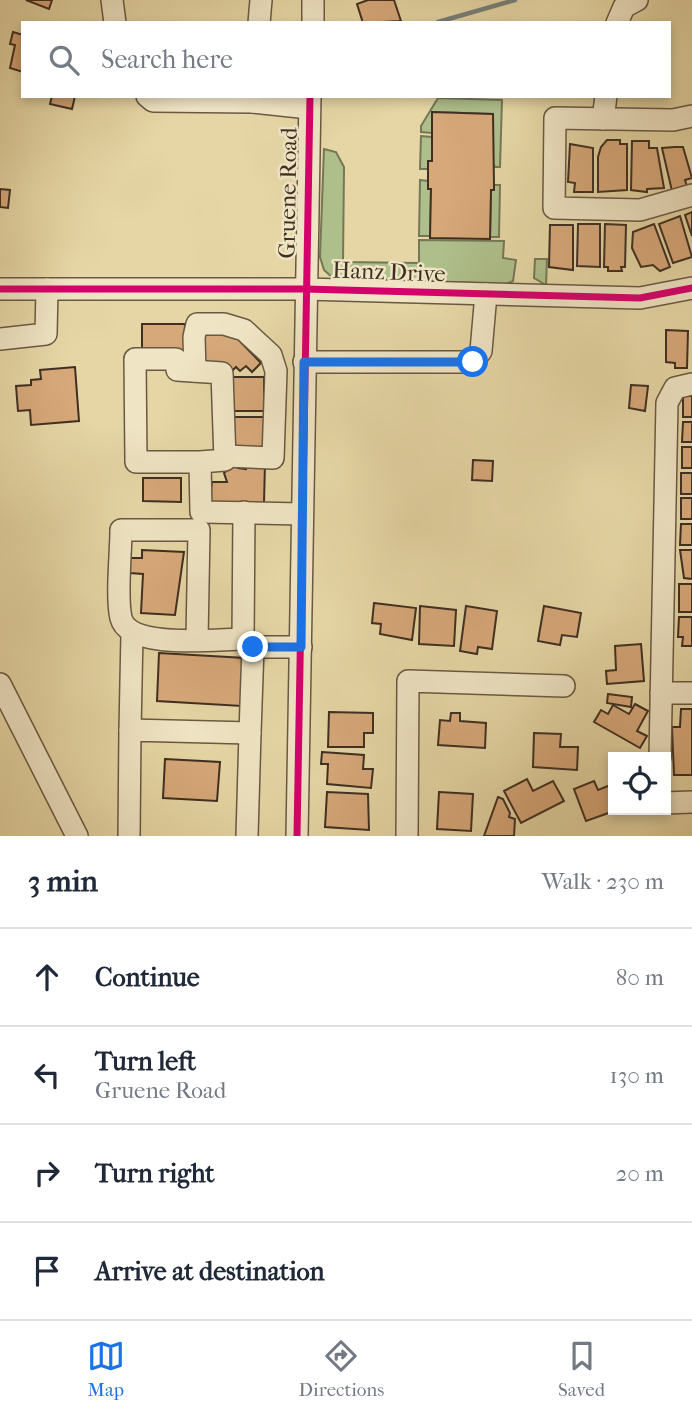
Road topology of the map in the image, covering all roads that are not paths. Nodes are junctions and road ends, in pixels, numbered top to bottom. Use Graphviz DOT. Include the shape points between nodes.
graph roads {
  1 [pos="112,0"];
  2 [pos="261,0"];
  3 [pos="313,0"];
  4 [pos="638,0"];
  5 [pos="115,21"];
  6 [pos="259,21"];
  7 [pos="313,21"];
  8 [pos="618,21"];
  9 [pos="149,98"];
  10 [pos="606,98"];
  11 [pos="253,99"];
  12 [pos="309,102"];
  13 [pos="692,116"];
  14 [pos="603,119"];
  15 [pos="692,195"];
  16 [pos="692,288"];
  17 [pos="0,289"];
  18 [pos="47,289"];
  19 [pos="304,289"];
  20 [pos="486,294"];
  21 [pos="0,339"];
  22 [pos="304,362"];
  23 [pos="195,371"];
  24 [pos="692,384"];
  25 [pos="225,456"];
  26 [pos="200,462"];
  27 [pos="244,512"];
  28 [pos="302,514"];
  29 [pos="132,634"];
  30 [pos="197,639"];
  31 [pos="248,643"];
  32 [pos="301,647"];
  33 [pos="0,684"];
  34 [pos="564,686"];
  35 [pos="662,693"];
  36 [pos="692,693"];
  37 [pos="130,730"];
  38 [pos="250,733"];
  39 [pos="660,752"];
  40 [pos="692,802"];
  41 [pos="671,803"];
  42 [pos="77,836"];
  43 [pos="129,836"];
  44 [pos="247,836"];
  45 [pos="297,836"];
  46 [pos="407,836"];
  1 -- 5 [label="street"];
  2 -- 6 [label="street"];
  3 -- 7 [label="street"];
  4 -- 8 [label="street" via="624,7"];
  9 -- 11 [label="street"];
  10 -- 14 [label="street"];
  11 -- 12 [label="street"];
  12 -- 19 [label="street, Gruene Road"];
  13 -- 14 [label="street"];
  14 -- 15 [label="street" via="555,118 554,208 640,210"];
  16 -- 20 [label="street, Hanz Drive" via="640,298"];
  17 -- 18 [label="street, Hanz Drive"];
  18 -- 19 [label="street, Hanz Drive"];
  18 -- 21 [label="street" via="46,334"];
  19 -- 20 [label="street, Hanz Drive"];
  19 -- 22 [label="street, Gruene Road"];
  20 -- 22 [label="street" via="481,351 473,362"];
  22 -- 28 [label="street, Gruene Road"];
  23 -- 25 [label="street" via="222,373"];
  23 -- 25 [label="street" via="197,324 244,330 271,355 276,371 273,458"];
  23 -- 26 [label="street" via="177,370 176,359 135,359 136,461"];
  24 -- 35 [label="street" via="675,388 667,403"];
  25 -- 26 [label="street" via="225,460"];
  26 -- 27 [label="street" via="201,512"];
  27 -- 28 [label="street"];
  27 -- 31 [label="street"];
  28 -- 32 [label="street, Gruene Road"];
  29 -- 30 [label="street" via="149,639"];
  29 -- 30 [label="street" via="121,619 121,530 199,530"];
  29 -- 37 [label="street"];
  30 -- 31 [label="street"];
  31 -- 32 [label="street"];
  31 -- 38 [label="street"];
  32 -- 45 [label="street, Gruene Road"];
  33 -- 42 [label="street"];
  34 -- 46 [label="street" via="408,681"];
  35 -- 36 [label="street"];
  35 -- 39 [label="street"];
  37 -- 38 [label="street"];
  37 -- 43 [label="street"];
  38 -- 44 [label="street"];
  40 -- 41 [label="street"];
}
